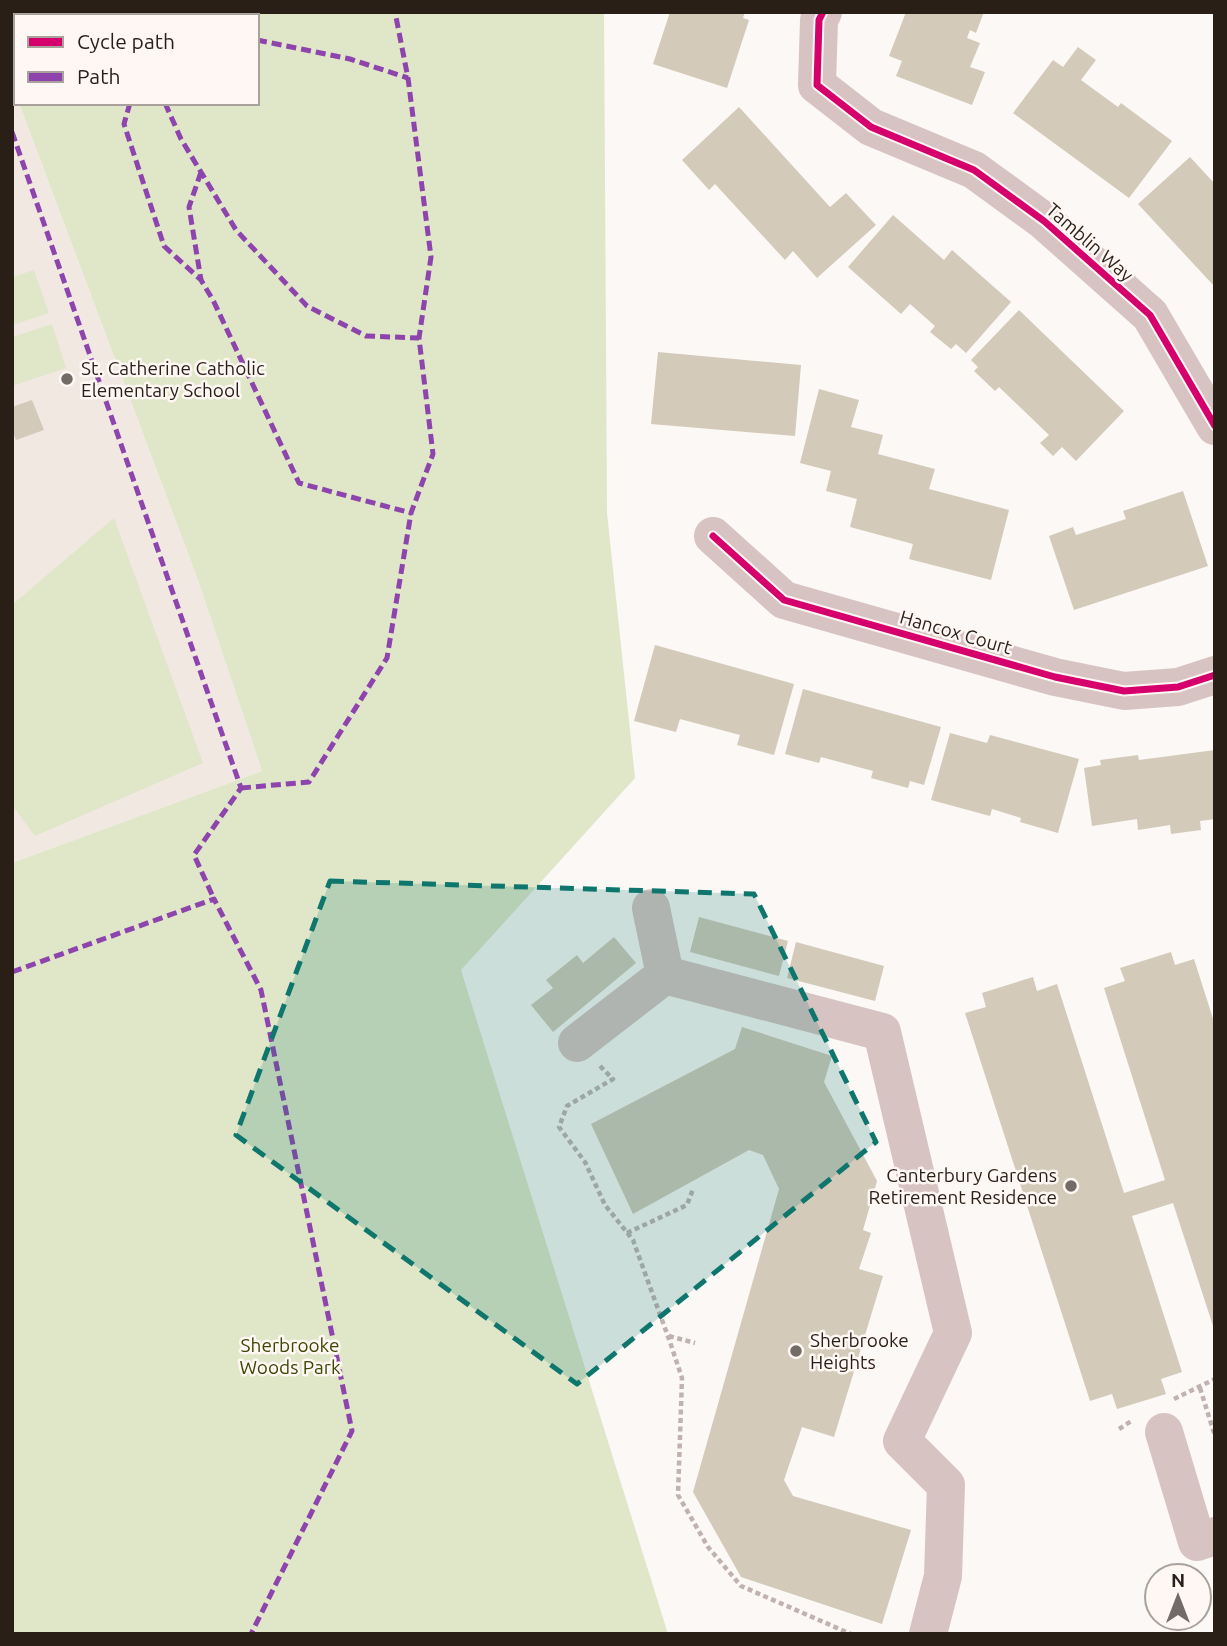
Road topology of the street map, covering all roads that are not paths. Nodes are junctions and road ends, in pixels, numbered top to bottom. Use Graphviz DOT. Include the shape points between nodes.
graph roads {
  1 [pos="823,12"];
  2 [pos="1215,426"];
  3 [pos="713,536"];
  4 [pos="1215,675"];
  5 [pos="652,908"];
  6 [pos="665,975"];
  7 [pos="577,1043"];
  8 [pos="1164,1432"];
  9 [pos="1215,1536"];
  10 [pos="928,1634"];
  1 -- 2 [label="street, Tamblin Way" via="817,85 871,127 974,170 1044,221 1150,315"];
  3 -- 4 [label="street, Hancox Court" via="784,600 1055,677 1124,691 1178,687"];
  5 -- 6 [label="street"];
  6 -- 7 [label="street"];
  6 -- 10 [label="street" via="882,1032 953,1333 902,1441 946,1485 943,1576"];
  8 -- 9 [label="street" via="1197,1542"];
}
